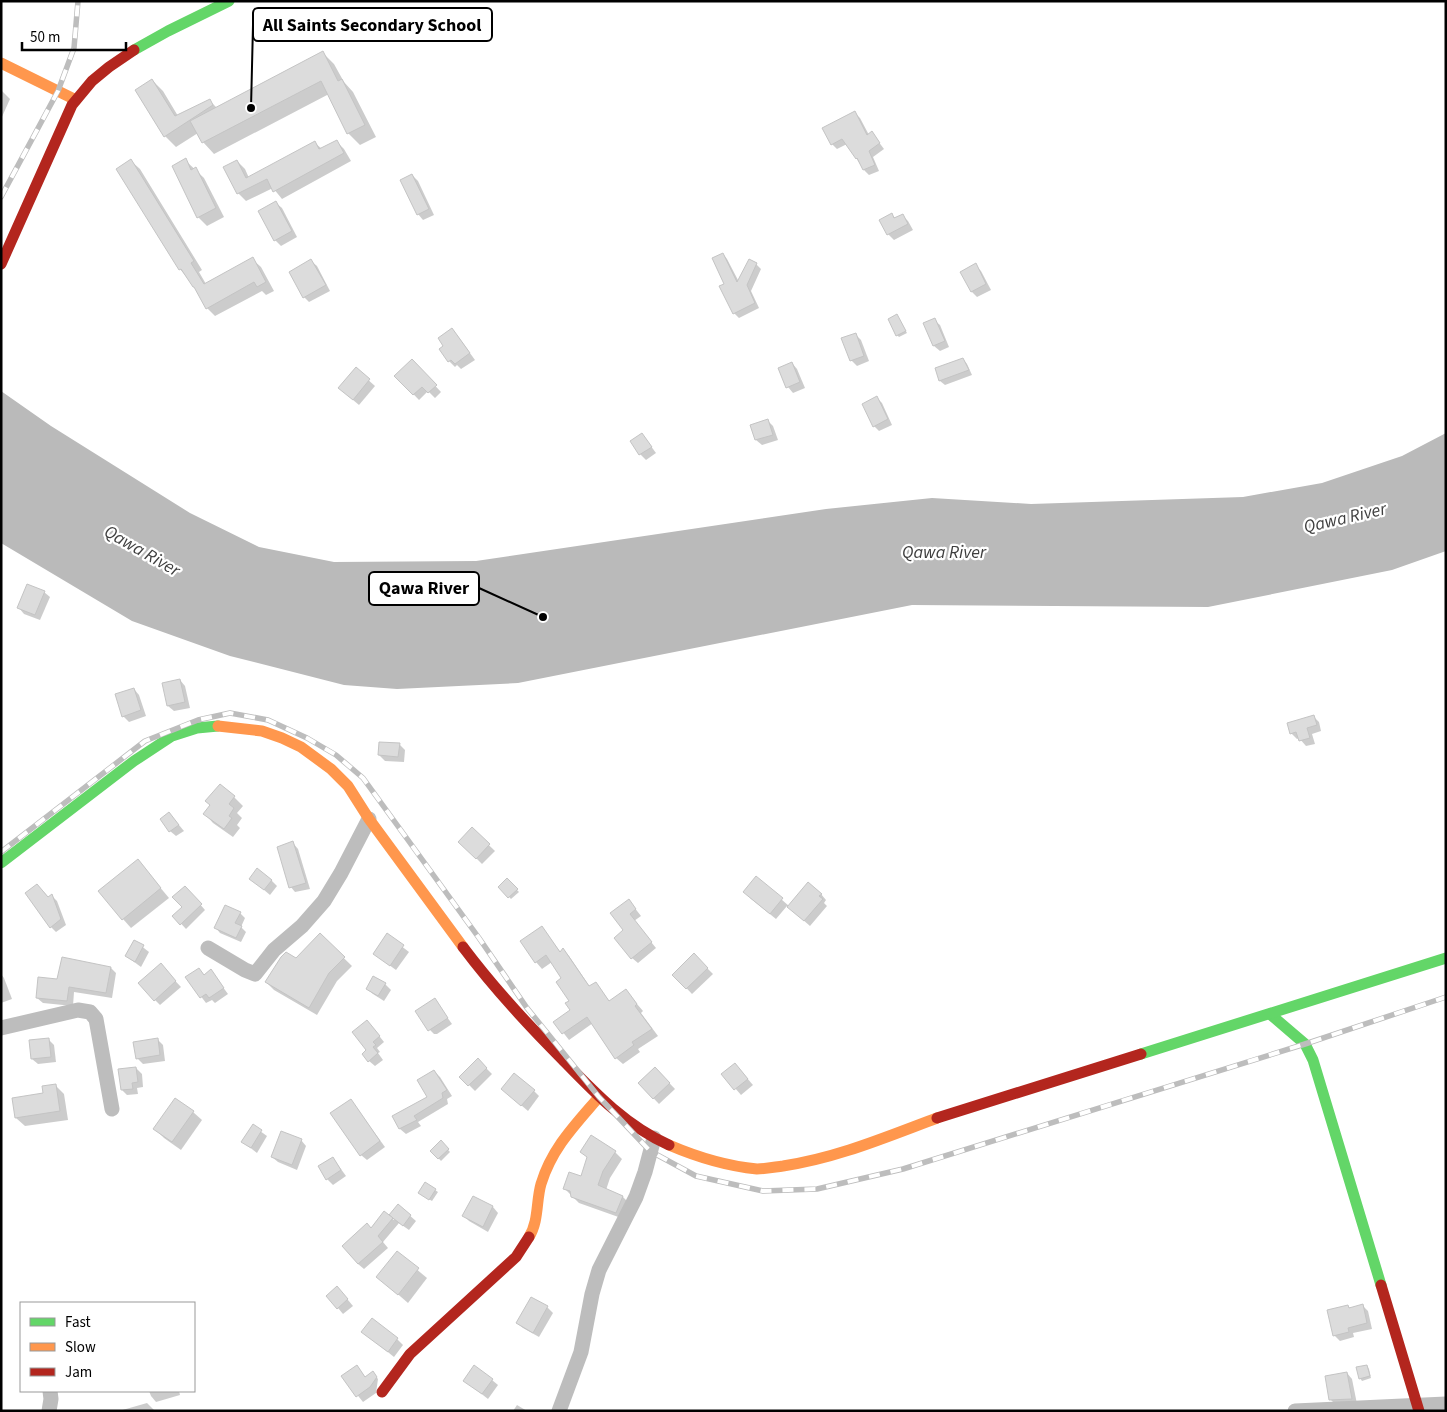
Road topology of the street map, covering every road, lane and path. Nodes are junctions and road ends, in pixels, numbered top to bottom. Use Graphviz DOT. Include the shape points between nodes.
graph roads {
  1 [pos="229,1"];
  2 [pos="1,63"];
  3 [pos="76,100"];
  4 [pos="1,264"];
  5 [pos="369,819"];
  6 [pos="1,863"];
  7 [pos="208,948"];
  8 [pos="1446,958"];
  9 [pos="1270,1014"];
  10 [pos="1,1028"];
  11 [pos="600,1097"];
  12 [pos="112,1109"];
  13 [pos="654,1138"];
  14 [pos="50,1392"];
  15 [pos="382,1392"];
  16 [pos="1446,1404"];
  17 [pos="1419,1408"];
  18 [pos="49,1411"];
  19 [pos="559,1411"];
  20 [pos="1295,1411"];
  1 -- 3 [label="street" via="126,56"];
  2 -- 3 [label="street"];
  3 -- 4 [label="street"];
  5 -- 6 [label="street" via="348,786 301,746 262,731 219,726 197,728 172,736 134,761"];
  5 -- 7 [label="street" via="324,901 274,950 255,974"];
  5 -- 11 [label="street" via="474,960 534,1031"];
  8 -- 9 [label="street"];
  9 -- 13 [label="street" via="942,1116 854,1149 808,1162 759,1169 720,1163"];
  9 -- 17 [label="street" via="1305,1044 1313,1060"];
  10 -- 12 [label="street" via="78,1010 90,1012 96,1019"];
  11 -- 13 [label="street"];
  11 -- 15 [label="street" via="567,1134 549,1161 540,1187 531,1235 516,1256 410,1354"];
  13 -- 19 [label="street" via="636,1197 599,1270 581,1352"];
  14 -- 18 [label="street"];
  16 -- 17 [label="street"];
  17 -- 20 [label="street"];
}
